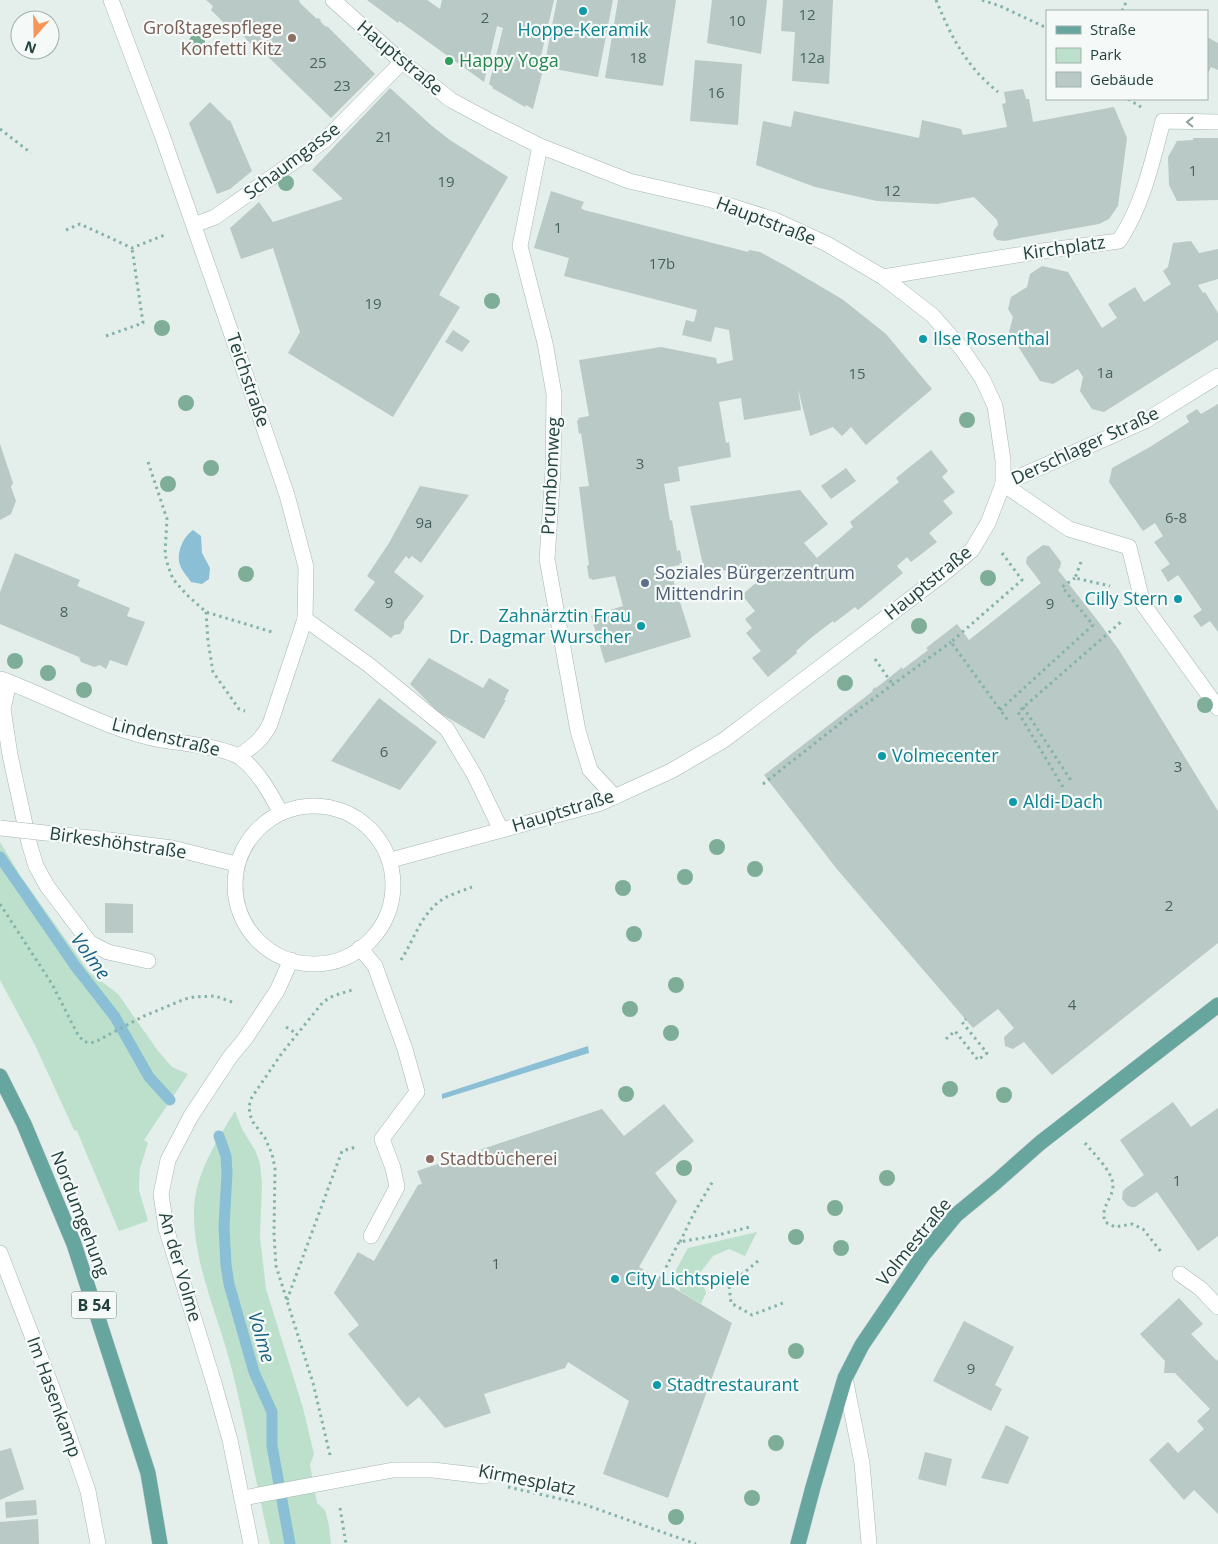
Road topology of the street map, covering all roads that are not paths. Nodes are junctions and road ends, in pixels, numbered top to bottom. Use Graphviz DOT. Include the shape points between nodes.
graph roads {
  1 [pos="111,0"];
  2 [pos="334,0"];
  3 [pos="402,62"];
  4 [pos="1218,122"];
  5 [pos="540,146"];
  6 [pos="194,225"];
  7 [pos="883,277"];
  8 [pos="1218,376"];
  9 [pos="1003,484"];
  10 [pos="305,618"];
  11 [pos="5,680"];
  12 [pos="1218,708"];
  13 [pos="239,756"];
  14 [pos="615,797"];
  15 [pos="281,812"];
  16 [pos="0,828"];
  17 [pos="501,830"];
  18 [pos="391,860"];
  19 [pos="236,864"];
  20 [pos="360,948"];
  21 [pos="291,960"];
  22 [pos="148,961"];
  23 [pos="1218,1005"];
  24 [pos="0,1076"];
  25 [pos="371,1236"];
  26 [pos="0,1253"];
  27 [pos="1180,1274"];
  28 [pos="1218,1307"];
  29 [pos="845,1378"];
  30 [pos="484,1476"];
  31 [pos="243,1498"];
  32 [pos="98,1544"];
  33 [pos="160,1544"];
  34 [pos="252,1544"];
  35 [pos="798,1544"];
  36 [pos="870,1544"];
  1 -- 6 [label="street, Teichstraße"];
  2 -- 3 [label="street, Hauptstraße"];
  3 -- 5 [label="street, Hauptstraße" via="451,100"];
  3 -- 6 [label="street, Schaumgasse" via="325,140 216,217"];
  4 -- 7 [label="street, Kirchplatz, one-way" via="1163,121 1142,195 1119,241 1042,250"];
  5 -- 7 [label="street, Hauptstraße" via="629,181 712,200 775,220 827,244"];
  5 -- 14 [label="street, Prumbomweg" via="520,246 545,342 554,394 547,559 578,731 590,770"];
  6 -- 10 [label="street, Teichstraße" via="287,495 306,567"];
  7 -- 9 [label="street, Hauptstraße" via="932,315 982,378 995,406"];
  8 -- 9 [label="street, Derschlager Straße" via="1145,421"];
  9 -- 12 [label="street" via="1069,529 1129,547 1143,604"];
  9 -- 14 [label="street, Hauptstraße" via="985,529 972,550 942,575 724,740 671,771"];
  10 -- 13 [label="street, Teichstraße" via="268,730"];
  10 -- 17 [label="street" via="369,665 446,729 475,776"];
  11 -- 13 [label="street, Lindenstraße" via="119,728"];
  11 -- 22 [label="street" via="3,709 10,754 36,866 90,943 108,952"];
  13 -- 15 [label="street, Lindenstraße" via="258,774"];
  14 -- 17 [label="street, Hauptstraße"];
  15 -- 18 [label="street" via="310,806 339,811 356,819 376,837"];
  15 -- 19 [label="street" via="254,834"];
  16 -- 19 [label="street, Birkeshöhstraße, bridge" via="172,848"];
  17 -- 18 [label="street, Hauptstraße"];
  18 -- 20 [label="street" via="396,877 395,895 387,918 374,937"];
  19 -- 21 [label="street" via="233,886 236,905 245,923 258,941"];
  20 -- 21 [label="street" via="339,960 313,964"];
  20 -- 25 [label="street" via="375,966 417,1092 382,1139 397,1186"];
  21 -- 31 [label="street, An der Volme" via="277,992 191,1116 170,1155 161,1194 166,1228 214,1383"];
  23 -- 29 [label="main road, Volmestraße" via="1067,1121 951,1222 903,1283 862,1345"];
  24 -- 33 [label="main road, Nordumgehung / B 54" via="24,1124 74,1244 148,1473"];
  26 -- 32 [label="street, Im Hasenkamp" via="88,1491"];
  27 -- 28 [label="street"];
  29 -- 35 [label="main road, Volmestraße"];
  29 -- 36 [label="street" via="862,1463"];
  30 -- 31 [label="street" via="433,1470 393,1470 333,1485"];
  31 -- 34 [label="street, An der Volme"];
}
